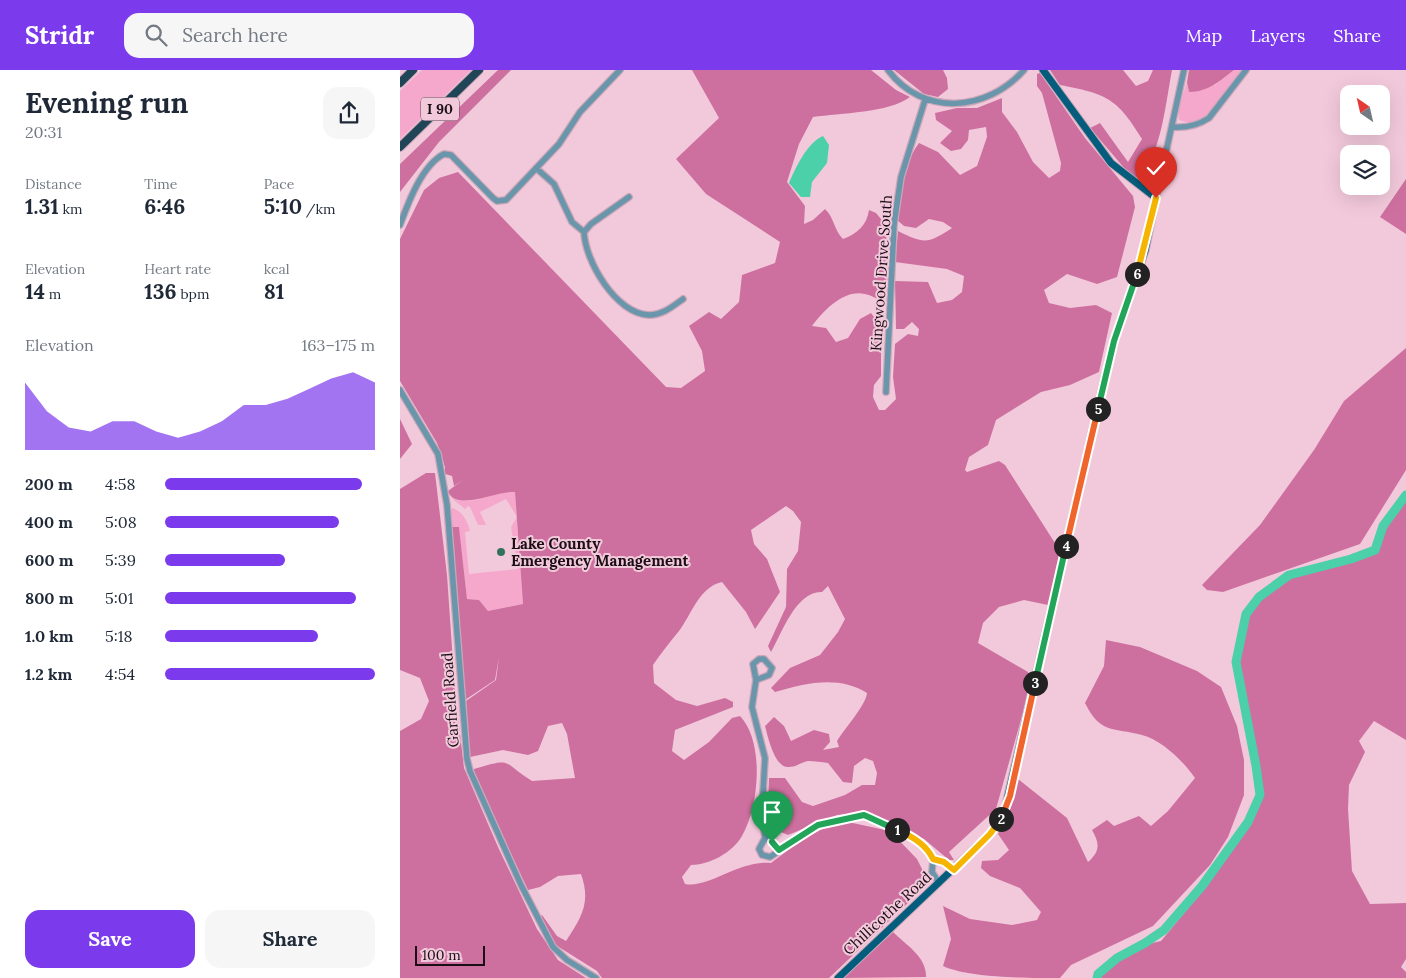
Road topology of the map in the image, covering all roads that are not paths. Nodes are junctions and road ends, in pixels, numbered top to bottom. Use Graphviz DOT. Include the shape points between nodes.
graph roads {
  1 [pos="413,70"];
  2 [pos="479,70"];
  3 [pos="620,70"];
  4 [pos="888,70"];
  5 [pos="1024,70"];
  6 [pos="1043,70"];
  7 [pos="1184,70"];
  8 [pos="1246,70"];
  9 [pos="400,82"];
  10 [pos="925,100"];
  11 [pos="1172,127"];
  12 [pos="400,148"];
  13 [pos="536,168"];
  14 [pos="630,197"];
  15 [pos="1156,198"];
  16 [pos="400,225"];
  17 [pos="584,232"];
  18 [pos="683,299"];
  19 [pos="400,390"];
  20 [pos="886,392"];
  21 [pos="756,680"];
  22 [pos="765,838"];
  23 [pos="779,850"];
  24 [pos="933,859"];
  25 [pos="954,870"];
  26 [pos="939,883"];
  27 [pos="596,978"];
  28 [pos="838,978"];
  1 -- 9 [label="highway"];
  2 -- 12 [label="highway, I 90"];
  3 -- 13 [label="street" via="580,112 561,141"];
  4 -- 10 [label="street"];
  5 -- 10 [label="street" via="993,95 981,99 949,104"];
  6 -- 15 [label="main road" via="1111,163"];
  7 -- 11 [label="street, Chillicothe Road"];
  8 -- 11 [label="street" via="1209,118 1185,128"];
  10 -- 20 [label="street, Kingwood Drive South" via="901,177 894,224"];
  11 -- 15 [label="street, Chillicothe Road"];
  13 -- 16 [label="street" via="508,198 497,201 451,155 444,154 436,159 414,189"];
  13 -- 17 [label="street" via="554,184 572,222"];
  14 -- 17 [label="street"];
  15 -- 25 [label="main road, Chillicothe Road" via="1145,251 1114,341 1102,389 1010,796 998,823"];
  17 -- 18 [label="street" via="588,255 596,273 629,309 644,315 658,314"];
  19 -- 27 [label="street, Garfield Road" via="433,443 440,464 447,505 470,771 521,886 553,947"];
  21 -- 22 [label="street" via="752,707 765,758 762,811"];
  22 -- 23 [label="street"];
  22 -- 23 [label="street" via="759,849 762,855 770,857"];
  23 -- 24 [label="street" via="818,825 864,815 913,836"];
  24 -- 25 [label="street"];
  24 -- 26 [label="street" via="932,872"];
  25 -- 26 [label="main road, Chillicothe Road"];
  26 -- 28 [label="main road, Chillicothe Road"];
}
